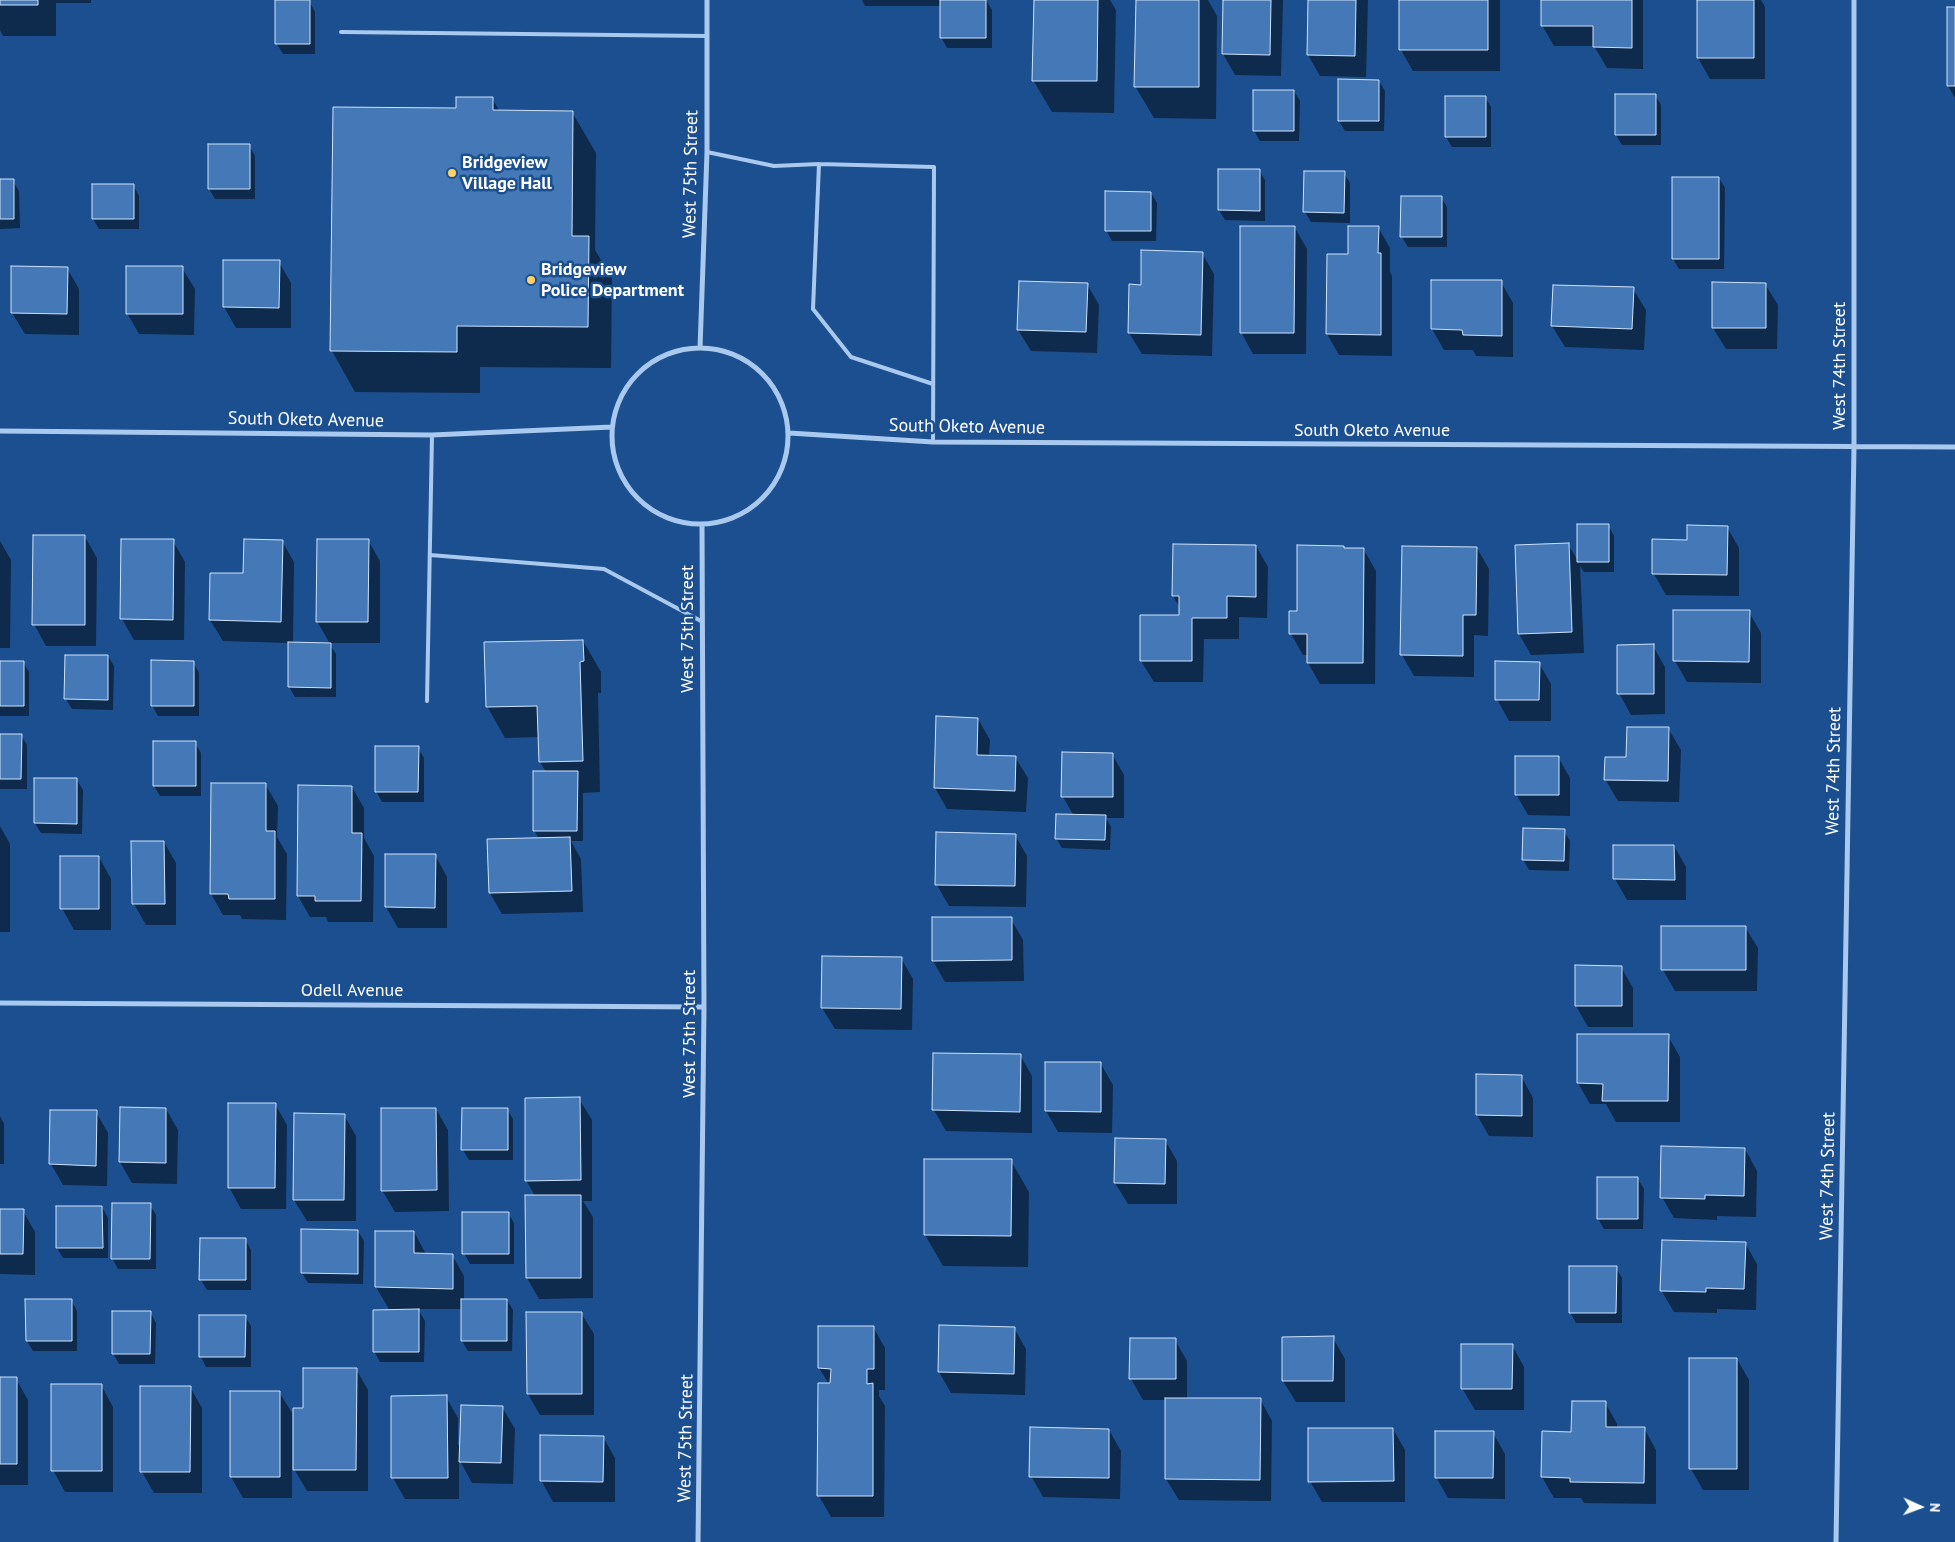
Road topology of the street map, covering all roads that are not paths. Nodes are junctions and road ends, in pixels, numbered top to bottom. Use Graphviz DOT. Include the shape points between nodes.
graph roads {
  1 [pos="707,0"];
  2 [pos="1854,0"];
  3 [pos="342,32"];
  4 [pos="707,36"];
  5 [pos="706,152"];
  6 [pos="819,164"];
  7 [pos="700,348"];
  8 [pos="933,384"];
  9 [pos="612,427"];
  10 [pos="0,431"];
  11 [pos="789,433"];
  12 [pos="432,435"];
  13 [pos="933,442"];
  14 [pos="1854,447"];
  15 [pos="1955,447"];
  16 [pos="702,525"];
  17 [pos="430,555"];
  18 [pos="701,621"];
  19 [pos="427,701"];
  20 [pos="0,1003"];
  21 [pos="704,1007"];
  22 [pos="698,1542"];
  23 [pos="1836,1542"];
  1 -- 4 [label="street, West 75th Street"];
  2 -- 14 [label="street, West 74th Street"];
  3 -- 4 [label="lane"];
  4 -- 5 [label="street, West 75th Street"];
  5 -- 6 [label="lane" via="774,166"];
  5 -- 7 [label="street, West 75th Street"];
  6 -- 8 [label="lane" via="813,309 852,357"];
  6 -- 8 [label="lane" via="934,167"];
  7 -- 9 [label="street" via="674,352 645,368 632,380 619,402"];
  7 -- 11 [label="street" via="727,352 751,364 771,382 784,406"];
  8 -- 13 [label="lane"];
  9 -- 12 [label="street, South Oketo Avenue"];
  9 -- 16 [label="street" via="614,457 626,484 646,506 672,520"];
  10 -- 12 [label="street, South Oketo Avenue"];
  11 -- 13 [label="street, South Oketo Avenue"];
  11 -- 16 [label="street" via="785,461 773,486 754,507 729,520"];
  12 -- 17 [label="lane"];
  13 -- 14 [label="street, South Oketo Avenue"];
  14 -- 15 [label="street, South Oketo Avenue"];
  14 -- 23 [label="street, West 74th Street"];
  16 -- 18 [label="street, West 75th Street"];
  17 -- 18 [label="lane" via="604,568"];
  17 -- 19 [label="lane"];
  18 -- 21 [label="street, West 75th Street"];
  20 -- 21 [label="street, Odell Avenue"];
  21 -- 22 [label="street, West 75th Street"];
}
